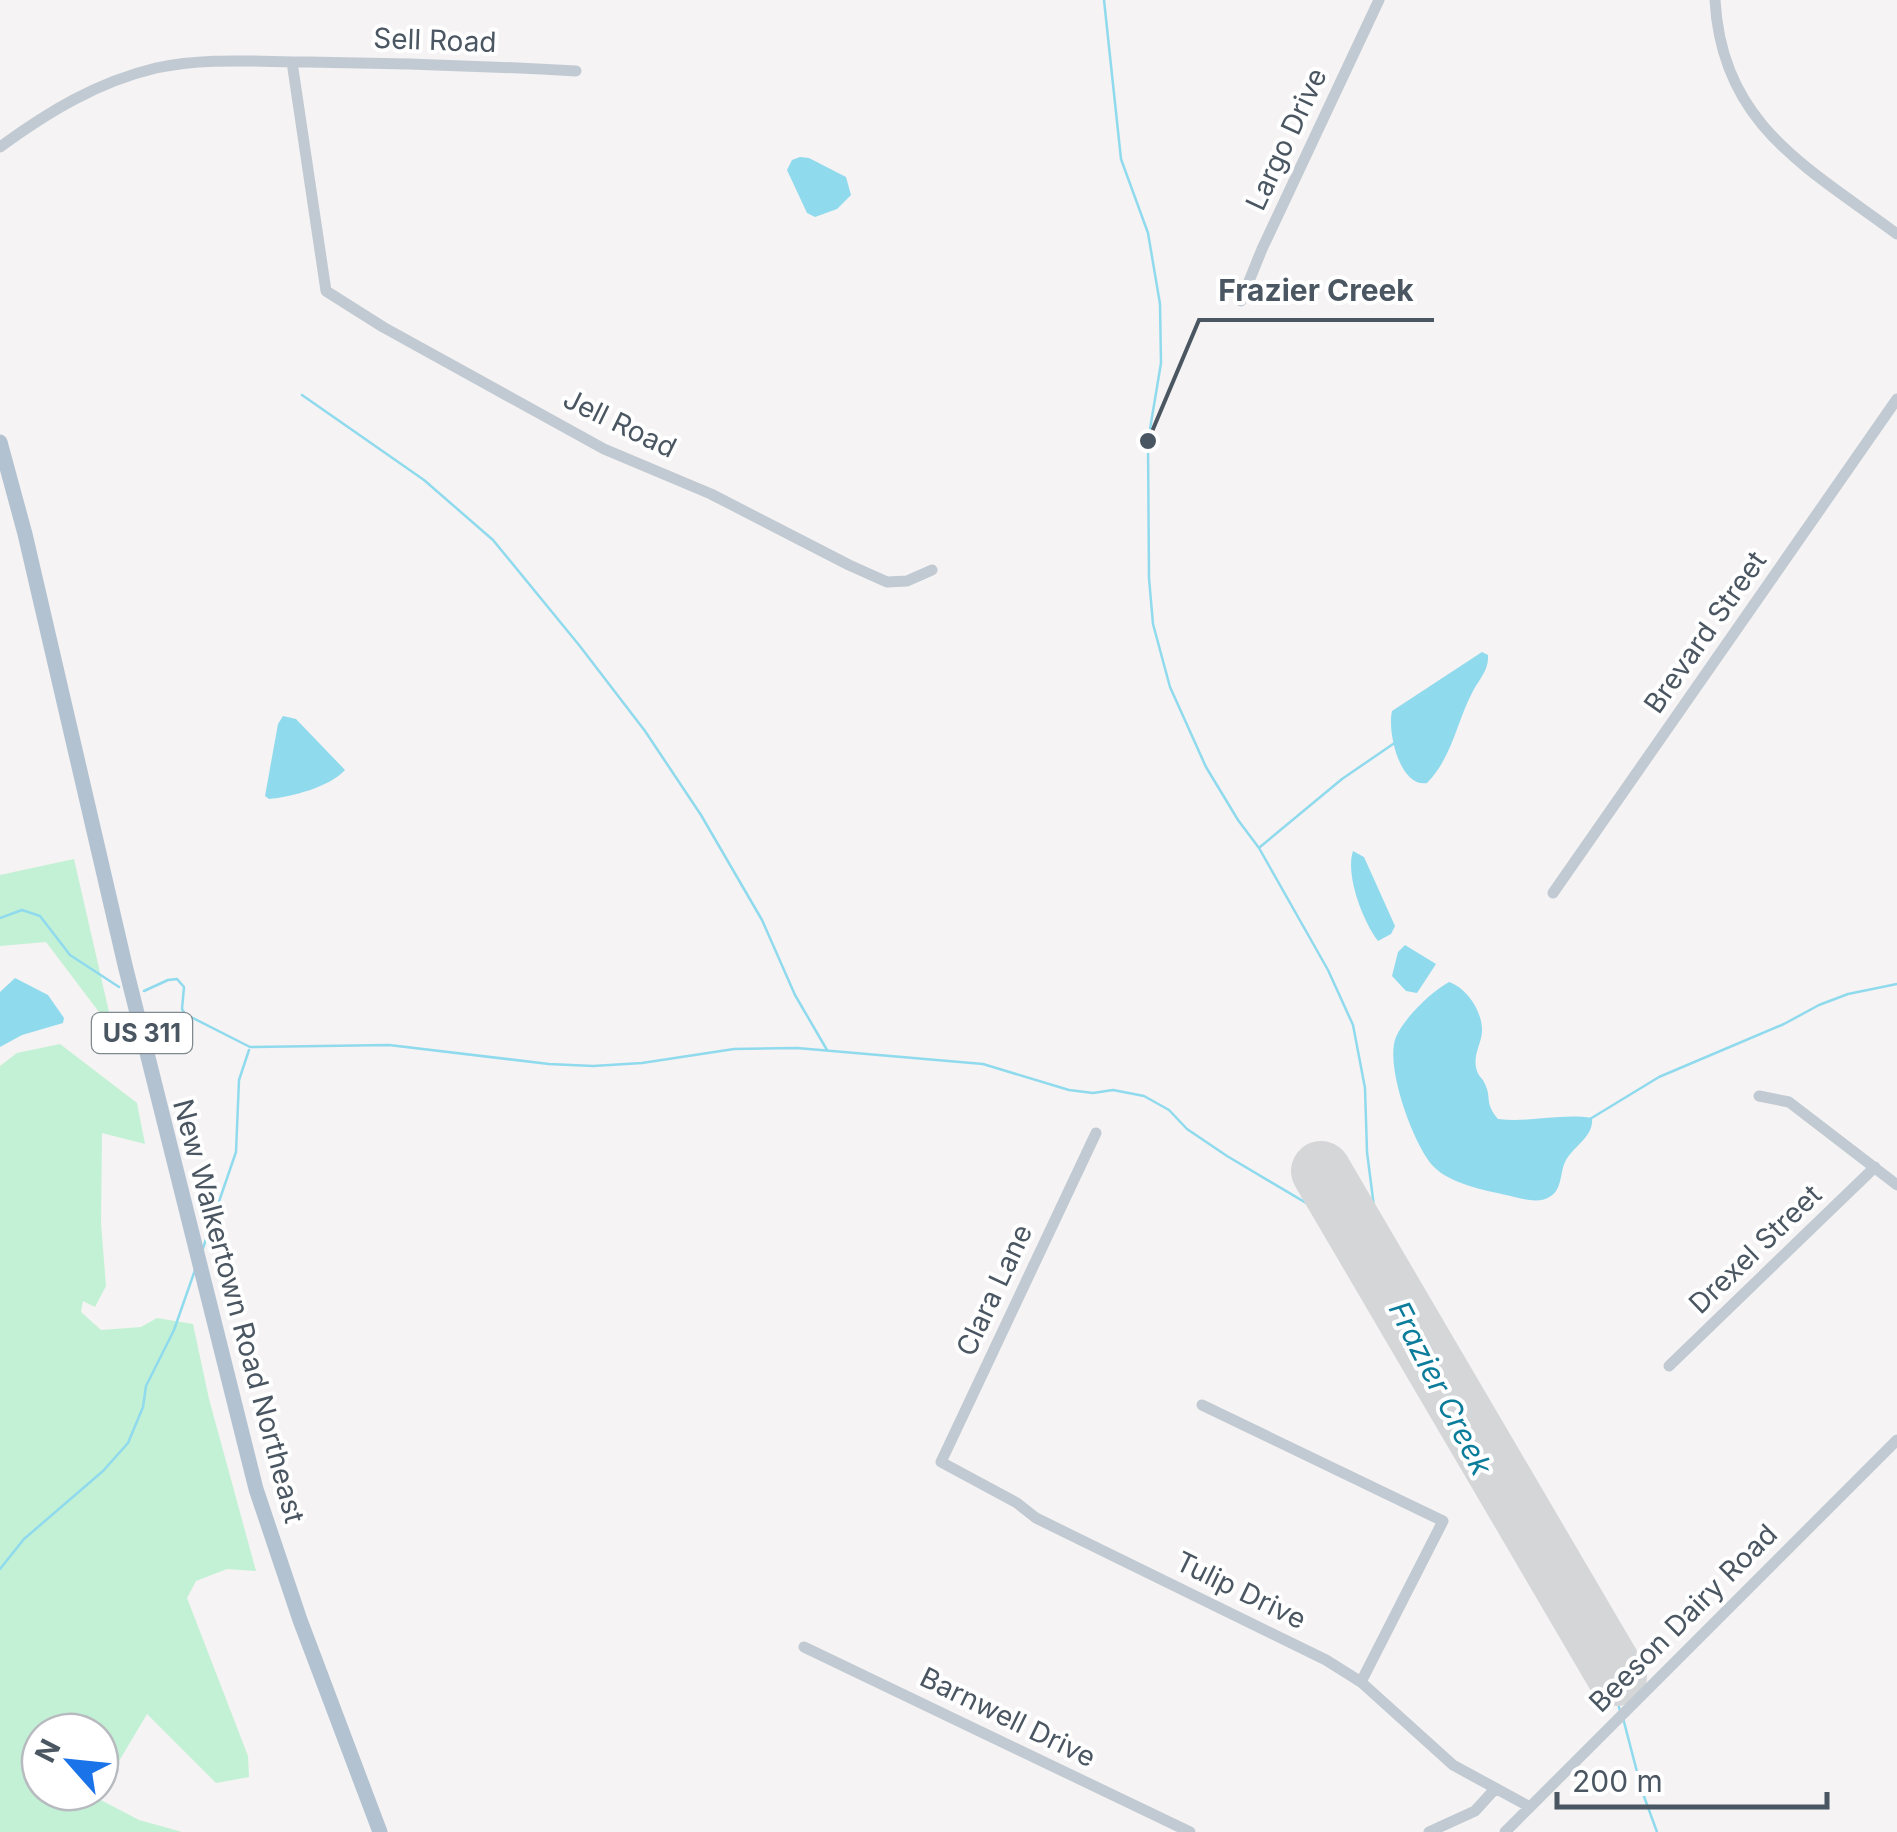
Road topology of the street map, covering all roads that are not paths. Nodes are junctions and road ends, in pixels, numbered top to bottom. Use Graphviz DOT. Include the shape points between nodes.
graph roads {
  1 [pos="1380,0"];
  2 [pos="1715,0"];
  3 [pos="292,62"];
  4 [pos="576,71"];
  5 [pos="0,147"];
  6 [pos="1897,234"];
  7 [pos="1241,301"];
  8 [pos="1897,399"];
  9 [pos="0,442"];
  10 [pos="932,570"];
  11 [pos="1554,894"];
  12 [pos="1758,1096"];
  13 [pos="1096,1133"];
  14 [pos="1875,1167"];
  15 [pos="1897,1184"];
  16 [pos="1669,1366"];
  17 [pos="1202,1405"];
  18 [pos="1897,1440"];
  19 [pos="948,1466"];
  20 [pos="804,1647"];
  21 [pos="1361,1682"];
  22 [pos="1494,1790"];
  23 [pos="1530,1807"];
  24 [pos="380,1832"];
  25 [pos="1190,1832"];
  26 [pos="1429,1832"];
  27 [pos="1505,1832"];
  1 -- 7 [label="street, Largo Drive"];
  2 -- 6 [label="street" via="1727,70 1746,106 1783,150"];
  3 -- 4 [label="street, Sell Road"];
  3 -- 5 [label="street, Sell Road" via="223,60 142,72 69,101"];
  3 -- 10 [label="street, Jell Road" via="326,291 604,449 887,582 908,582"];
  8 -- 11 [label="street, Brevard Street"];
  9 -- 24 [label="main road, New Walkertown Road Northeast / US 311" via="256,1489"];
  12 -- 14 [label="street" via="1789,1102"];
  13 -- 19 [label="street, Clara Lane" via="941,1462"];
  14 -- 15 [label="street"];
  14 -- 16 [label="street, Drexel Street"];
  17 -- 21 [label="street" via="1443,1521"];
  18 -- 23 [label="street, Beeson Dairy Road"];
  19 -- 21 [label="street, Tulip Drive" via="1036,1518"];
  20 -- 25 [label="street, Barnwell Drive"];
  21 -- 22 [label="street, Tulip Drive" via="1453,1765"];
  22 -- 23 [label="street, Tulip Drive"];
  22 -- 26 [label="street" via="1475,1811"];
  23 -- 27 [label="street, Beeson Dairy Road"];
}
